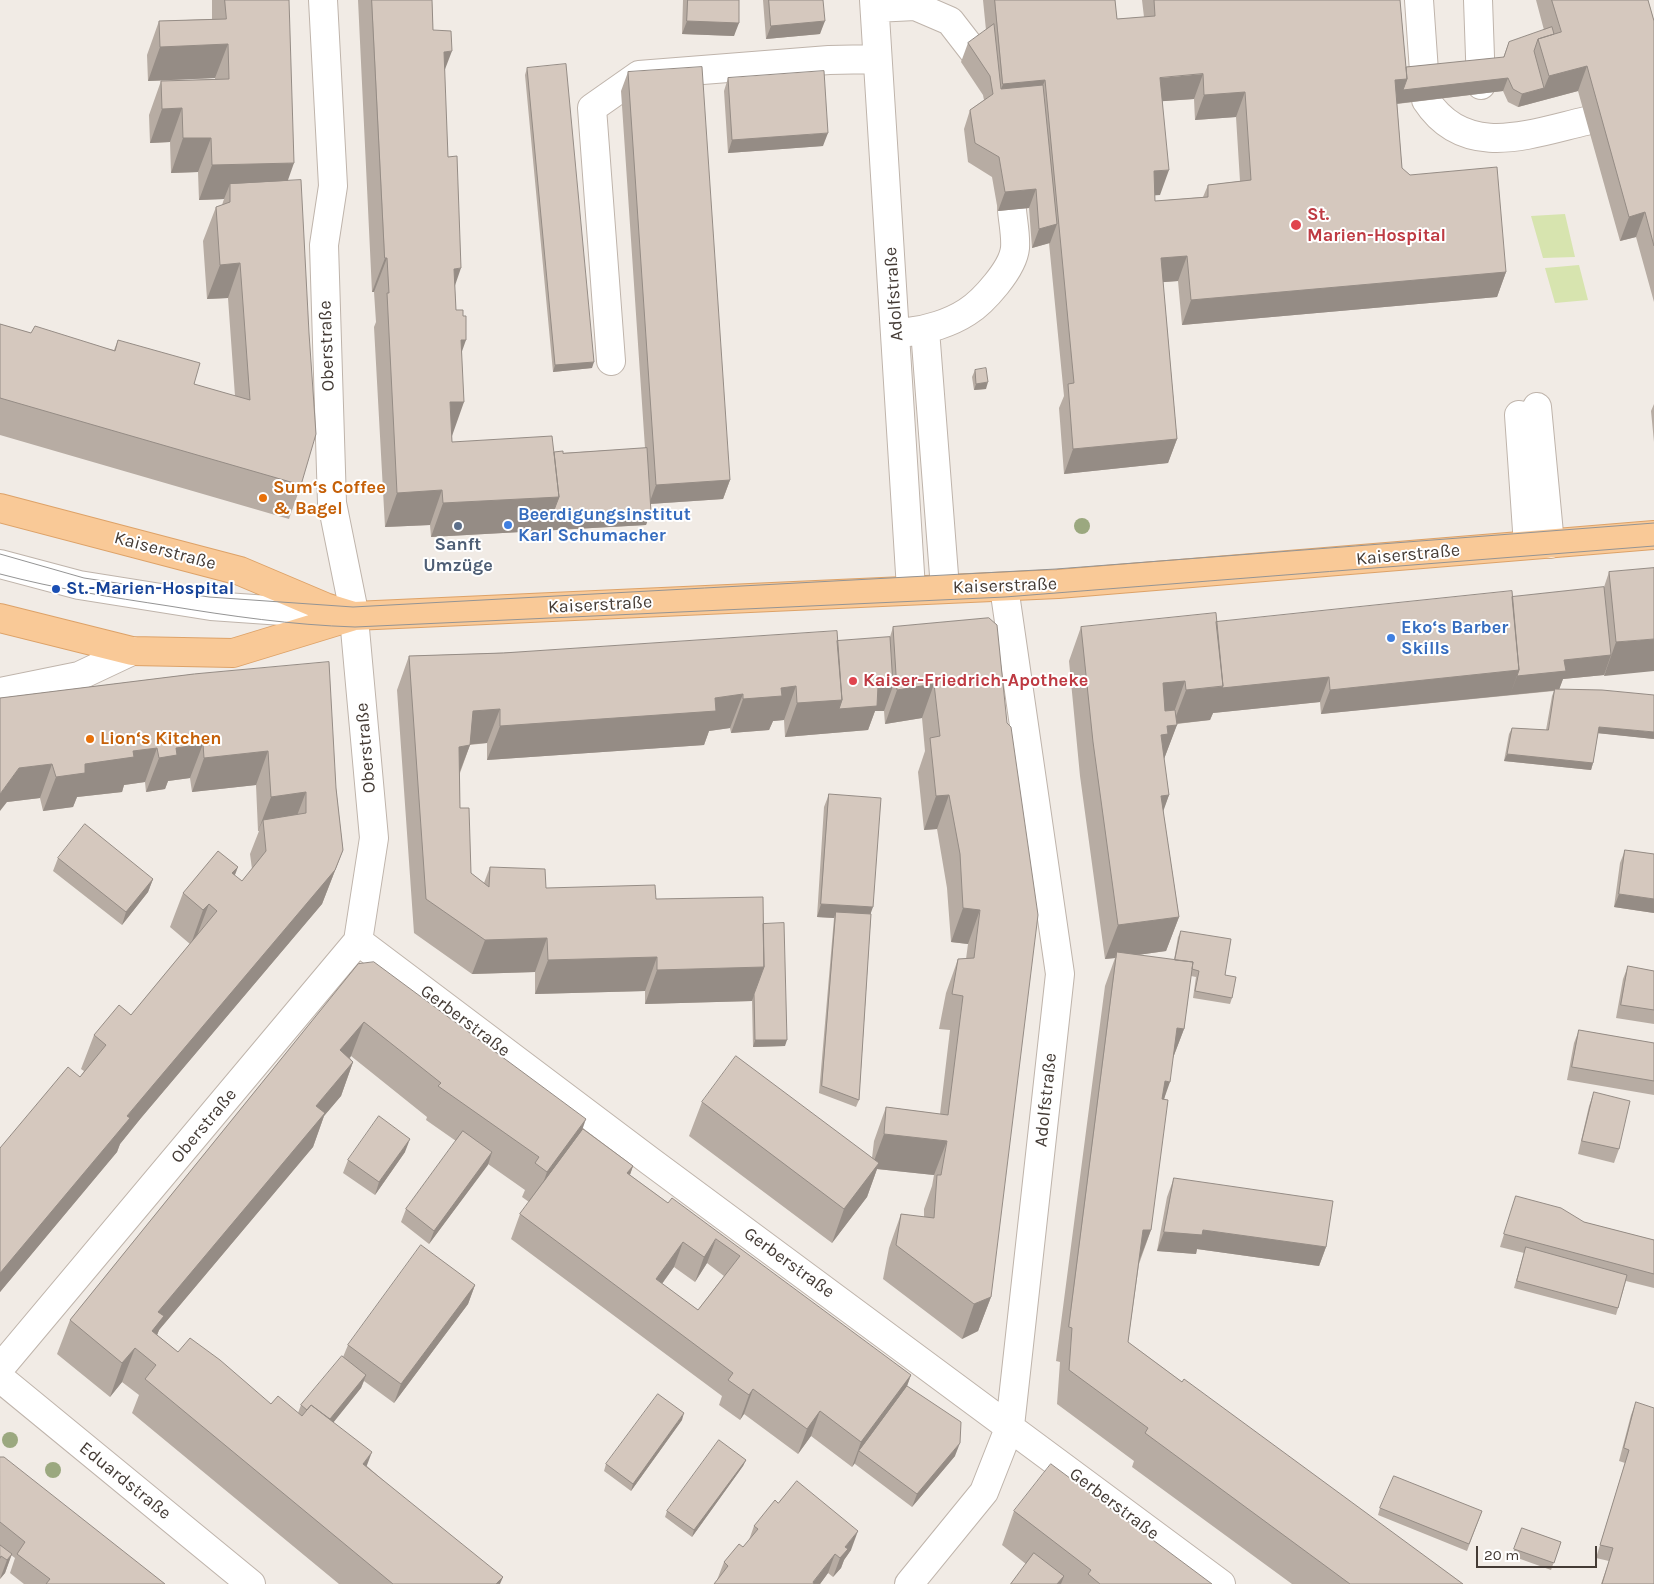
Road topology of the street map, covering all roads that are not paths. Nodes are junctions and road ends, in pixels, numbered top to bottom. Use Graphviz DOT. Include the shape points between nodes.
graph roads {
  1 [pos="323,0"];
  2 [pos="1419,0"];
  3 [pos="1478,0"];
  4 [pos="874,4"];
  5 [pos="974,52"];
  6 [pos="878,59"];
  7 [pos="1481,85"];
  8 [pos="1586,120"];
  9 [pos="1012,210"];
  10 [pos="925,330"];
  11 [pos="896,333"];
  12 [pos="611,362"];
  13 [pos="1528,408"];
  14 [pos="0,508"];
  15 [pos="1654,535"];
  16 [pos="1539,544"];
  17 [pos="0,564"];
  18 [pos="1004,587"];
  19 [pos="945,588"];
  20 [pos="911,589"];
  21 [pos="354,616"];
  22 [pos="0,618"];
  23 [pos="132,651"];
  24 [pos="0,692"];
  25 [pos="358,941"];
  26 [pos="0,1368"];
  27 [pos="0,1378"];
  28 [pos="1010,1426"];
  29 [pos="251,1584"];
  30 [pos="909,1584"];
  31 [pos="1221,1584"];
  1 -- 21 [label="street, Oberstraße" via="333,186 324,244 332,503"];
  2 -- 8 [label="street" via="1426,100 1448,124 1480,138 1518,137"];
  3 -- 7 [label="street"];
  4 -- 5 [label="street" via="915,6 950,21"];
  4 -- 6 [label="street, Adolfstraße"];
  6 -- 11 [label="street, Adolfstraße"];
  6 -- 12 [label="street" via="639,75 592,108"];
  9 -- 10 [label="street" via="1015,249 1007,270 985,297 966,312"];
  10 -- 11 [label="street"];
  10 -- 19 [label="street, Adolfstraße"];
  11 -- 20 [label="street, Adolfstraße"];
  13 -- 16 [label="street"];
  14 -- 21 [label="main road, Kaiserstraße" via="240,571"];
  15 -- 16 [label="main road, Kaiserstraße"];
  16 -- 18 [label="main road, Kaiserstraße"];
  17 -- 21 [label="street" via="79,585 211,606"];
  18 -- 19 [label="main road, Kaiserstraße"];
  18 -- 28 [label="street, Adolfstraße" via="1060,974"];
  19 -- 20 [label="main road, Kaiserstraße"];
  20 -- 21 [label="main road, Kaiserstraße"];
  21 -- 23 [label="main road, Kaiserstraße" via="233,653"];
  21 -- 25 [label="street, Oberstraße" via="374,838"];
  22 -- 23 [label="main road, Kaiserstraße"];
  23 -- 24 [label="street" via="79,676"];
  25 -- 26 [label="street, Oberstraße"];
  25 -- 28 [label="street, Gerberstraße"];
  27 -- 29 [label="street, Eduardstraße"];
  28 -- 30 [label="street, Adolfstraße" via="984,1492"];
  28 -- 31 [label="street, Gerberstraße"];
}
